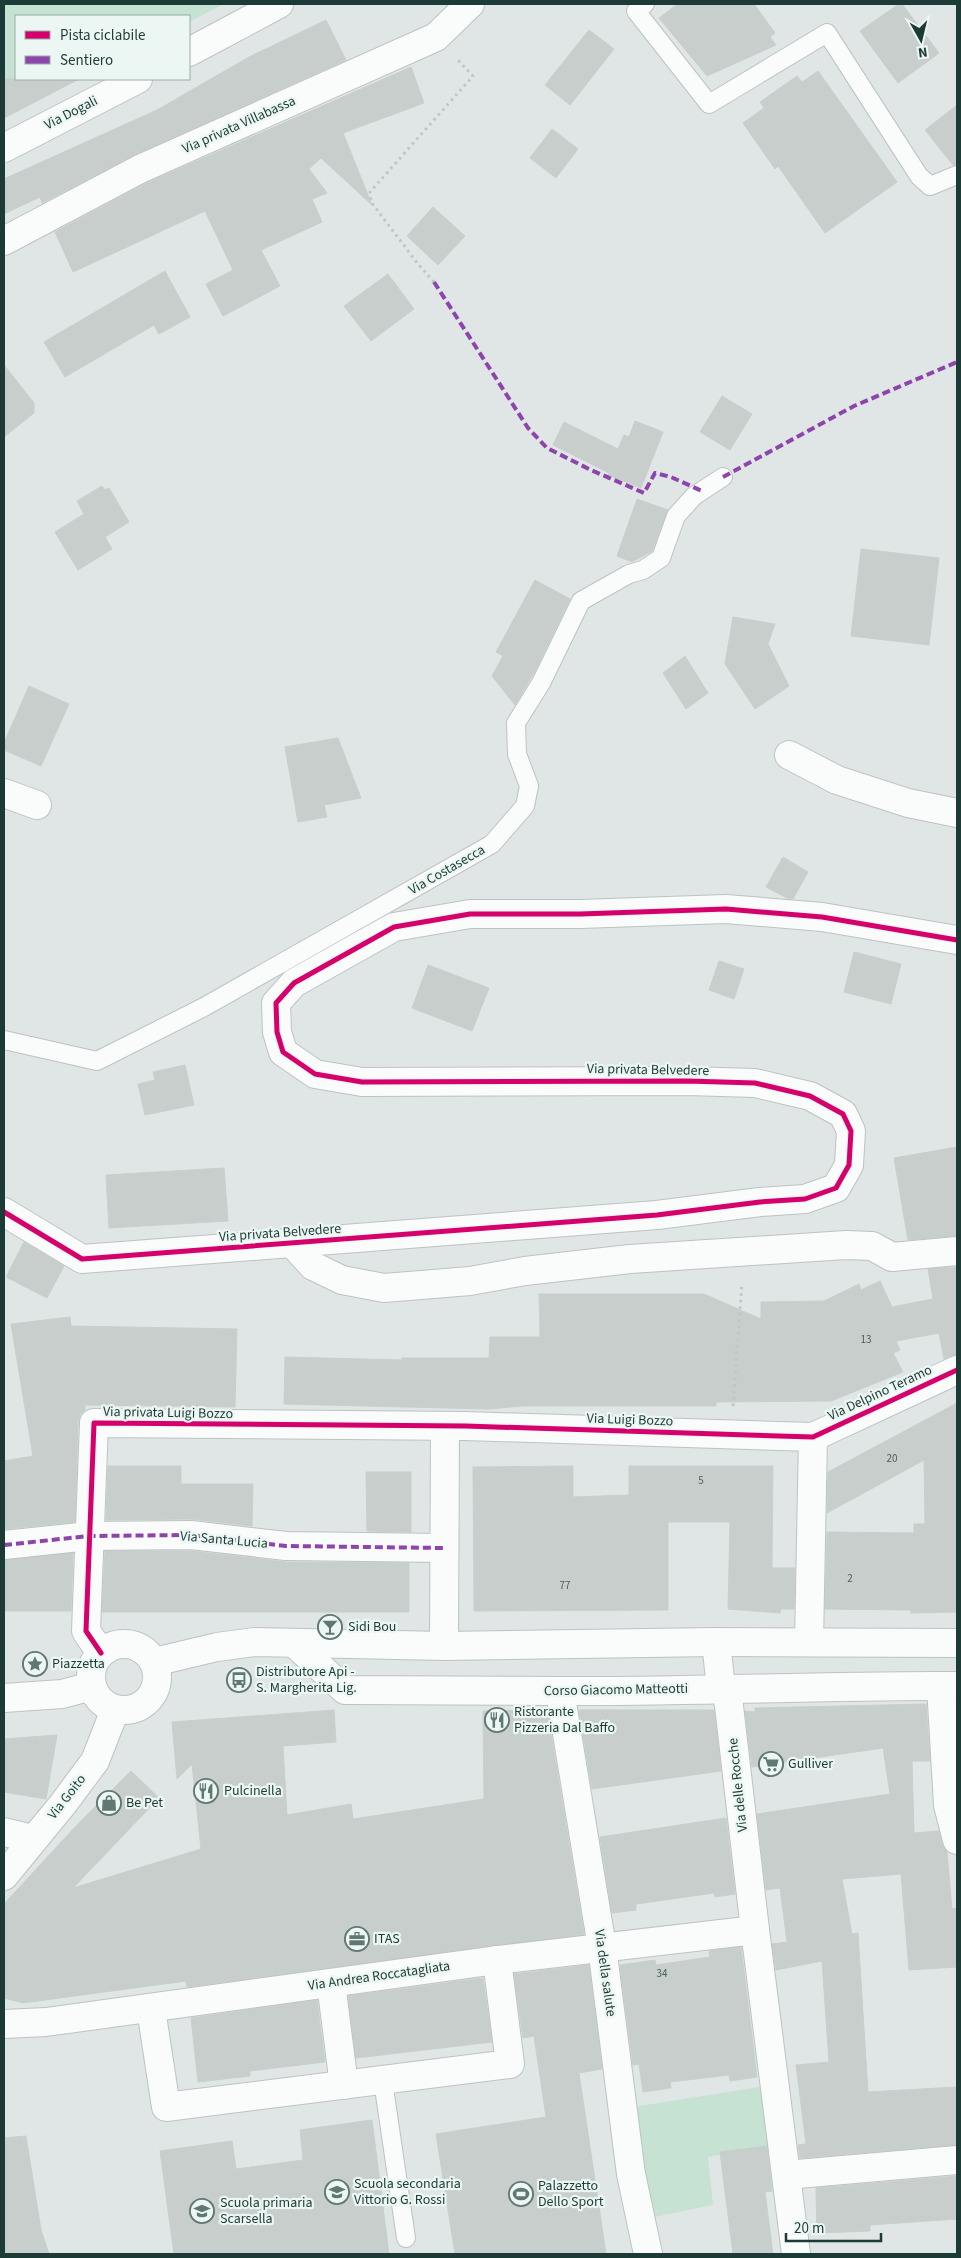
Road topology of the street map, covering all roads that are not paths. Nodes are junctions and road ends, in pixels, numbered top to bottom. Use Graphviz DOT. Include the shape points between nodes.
graph roads {
  1 [pos="279,4"];
  2 [pos="470,4"];
  3 [pos="645,4"];
  4 [pos="190,51"];
  5 [pos="136,80"];
  6 [pos="4,148"];
  7 [pos="957,175"];
  8 [pos="4,241"];
  9 [pos="723,477"];
  10 [pos="789,755"];
  11 [pos="4,793"];
  12 [pos="37,805"];
  13 [pos="957,813"];
  14 [pos="957,940"];
  15 [pos="4,1040"];
  16 [pos="4,1212"];
  17 [pos="292,1243"];
  18 [pos="957,1250"];
  19 [pos="957,1370"];
  20 [pos="446,1426"];
  21 [pos="813,1437"];
  22 [pos="89,1536"];
  23 [pos="4,1545"];
  24 [pos="444,1548"];
  25 [pos="716,1642"];
  26 [pos="809,1642"];
  27 [pos="294,1643"];
  28 [pos="957,1643"];
  29 [pos="444,1646"];
  30 [pos="101,1653"];
  31 [pos="154,1662"];
  32 [pos="92,1686"];
  33 [pos="949,1686"];
  34 [pos="721,1688"];
  35 [pos="560,1691"];
  36 [pos="4,1698"];
  37 [pos="115,1710"];
  38 [pos="4,1832"];
  39 [pos="32,1839"];
  40 [pos="957,1840"];
  41 [pos="4,1876"];
  42 [pos="754,1930"];
  43 [pos="602,1947"];
  44 [pos="497,1960"];
  45 [pos="330,1983"];
  46 [pos="151,2009"];
  47 [pos="4,2024"];
  48 [pos="383,2081"];
  49 [pos="344,2085"];
  50 [pos="957,2160"];
  51 [pos="786,2174"];
  52 [pos="406,2238"];
  53 [pos="648,2254"];
  54 [pos="796,2254"];
  1 -- 4 [label="street"];
  2 -- 8 [label="street, Via privata Villabassa" via="436,37 140,169"];
  3 -- 7 [label="lane" via="636,11 708,104 827,32 919,176 930,186"];
  5 -- 6 [label="street, Via Dogali"];
  9 -- 15 [label="lane, Via Costasecca" via="694,496 676,516 661,558 581,601 541,683 516,723 517,754 529,786 525,806 492,844 204,1007 98,1061"];
  10 -- 13 [label="street" via="837,780 908,803"];
  11 -- 12 [label="street"];
  14 -- 17 [label="street, Via privata Belvedere" via="822,917 726,909 470,914 394,927 294,983 276,1002 277,1032 283,1052 315,1074 362,1082 611,1080 756,1084 810,1096 843,1114 852,1131 849,1165 836,1188 805,1199 657,1215"];
  16 -- 17 [label="street, Via privata Belvedere" via="82,1259"];
  17 -- 18 [label="street" via="313,1266 342,1280 384,1288 630,1259 846,1245 872,1246 892,1257"];
  19 -- 21 [label="street, Via Delpino Teramo"];
  20 -- 21 [label="street, Via Luigi Bozzo"];
  20 -- 22 [label="street, Via privata Luigi Bozzo" via="94,1423"];
  20 -- 24 [label="street"];
  21 -- 26 [label="street"];
  22 -- 23 [label="street, Via Santa Lucia"];
  22 -- 24 [label="street, Via Santa Lucia" via="191,1535 286,1546"];
  22 -- 30 [label="street, Via privata Luigi Bozzo" via="86,1631"];
  24 -- 29 [label="street"];
  25 -- 26 [label="street"];
  25 -- 29 [label="street"];
  25 -- 34 [label="street, Via delle Rocche"];
  26 -- 28 [label="street"];
  27 -- 29 [label="street"];
  27 -- 31 [label="street" via="256,1642 217,1647"];
  27 -- 35 [label="street, Corso Giacomo Matteotti" via="345,1690"];
  30 -- 31 [label="street" via="111,1646 123,1644 141,1649"];
  30 -- 32 [label="street" via="92,1669"];
  31 -- 37 [label="street" via="157,1683 151,1698 137,1708"];
  32 -- 36 [label="street" via="62,1694"];
  32 -- 37 [label="street" via="104,1705"];
  33 -- 34 [label="street, Corso Giacomo Matteotti"];
  33 -- 40 [label="street" via="948,1805"];
  34 -- 35 [label="street, Corso Giacomo Matteotti"];
  34 -- 42 [label="street, Via delle Rocche" via="727,1695 729,1706"];
  35 -- 43 [label="street, Via della salute"];
  37 -- 39 [label="street, Via Goito" via="95,1761"];
  38 -- 39 [label="street"];
  39 -- 41 [label="street, Via Goito"];
  42 -- 43 [label="street, Via Andrea Roccatagliata"];
  42 -- 51 [label="street, Via delle Rocche"];
  43 -- 44 [label="street, Via Andrea Roccatagliata"];
  43 -- 53 [label="street, Via della salute" via="631,2174"];
  44 -- 45 [label="street, Via Andrea Roccatagliata"];
  44 -- 48 [label="street" via="510,2064"];
  45 -- 46 [label="street, Via Andrea Roccatagliata"];
  45 -- 49 [label="street"];
  46 -- 47 [label="street, Via Andrea Roccatagliata"];
  46 -- 49 [label="street" via="166,2107"];
  48 -- 49 [label="street"];
  48 -- 52 [label="lane"];
  50 -- 51 [label="street"];
  51 -- 54 [label="street, Via delle Rocche"];
}
